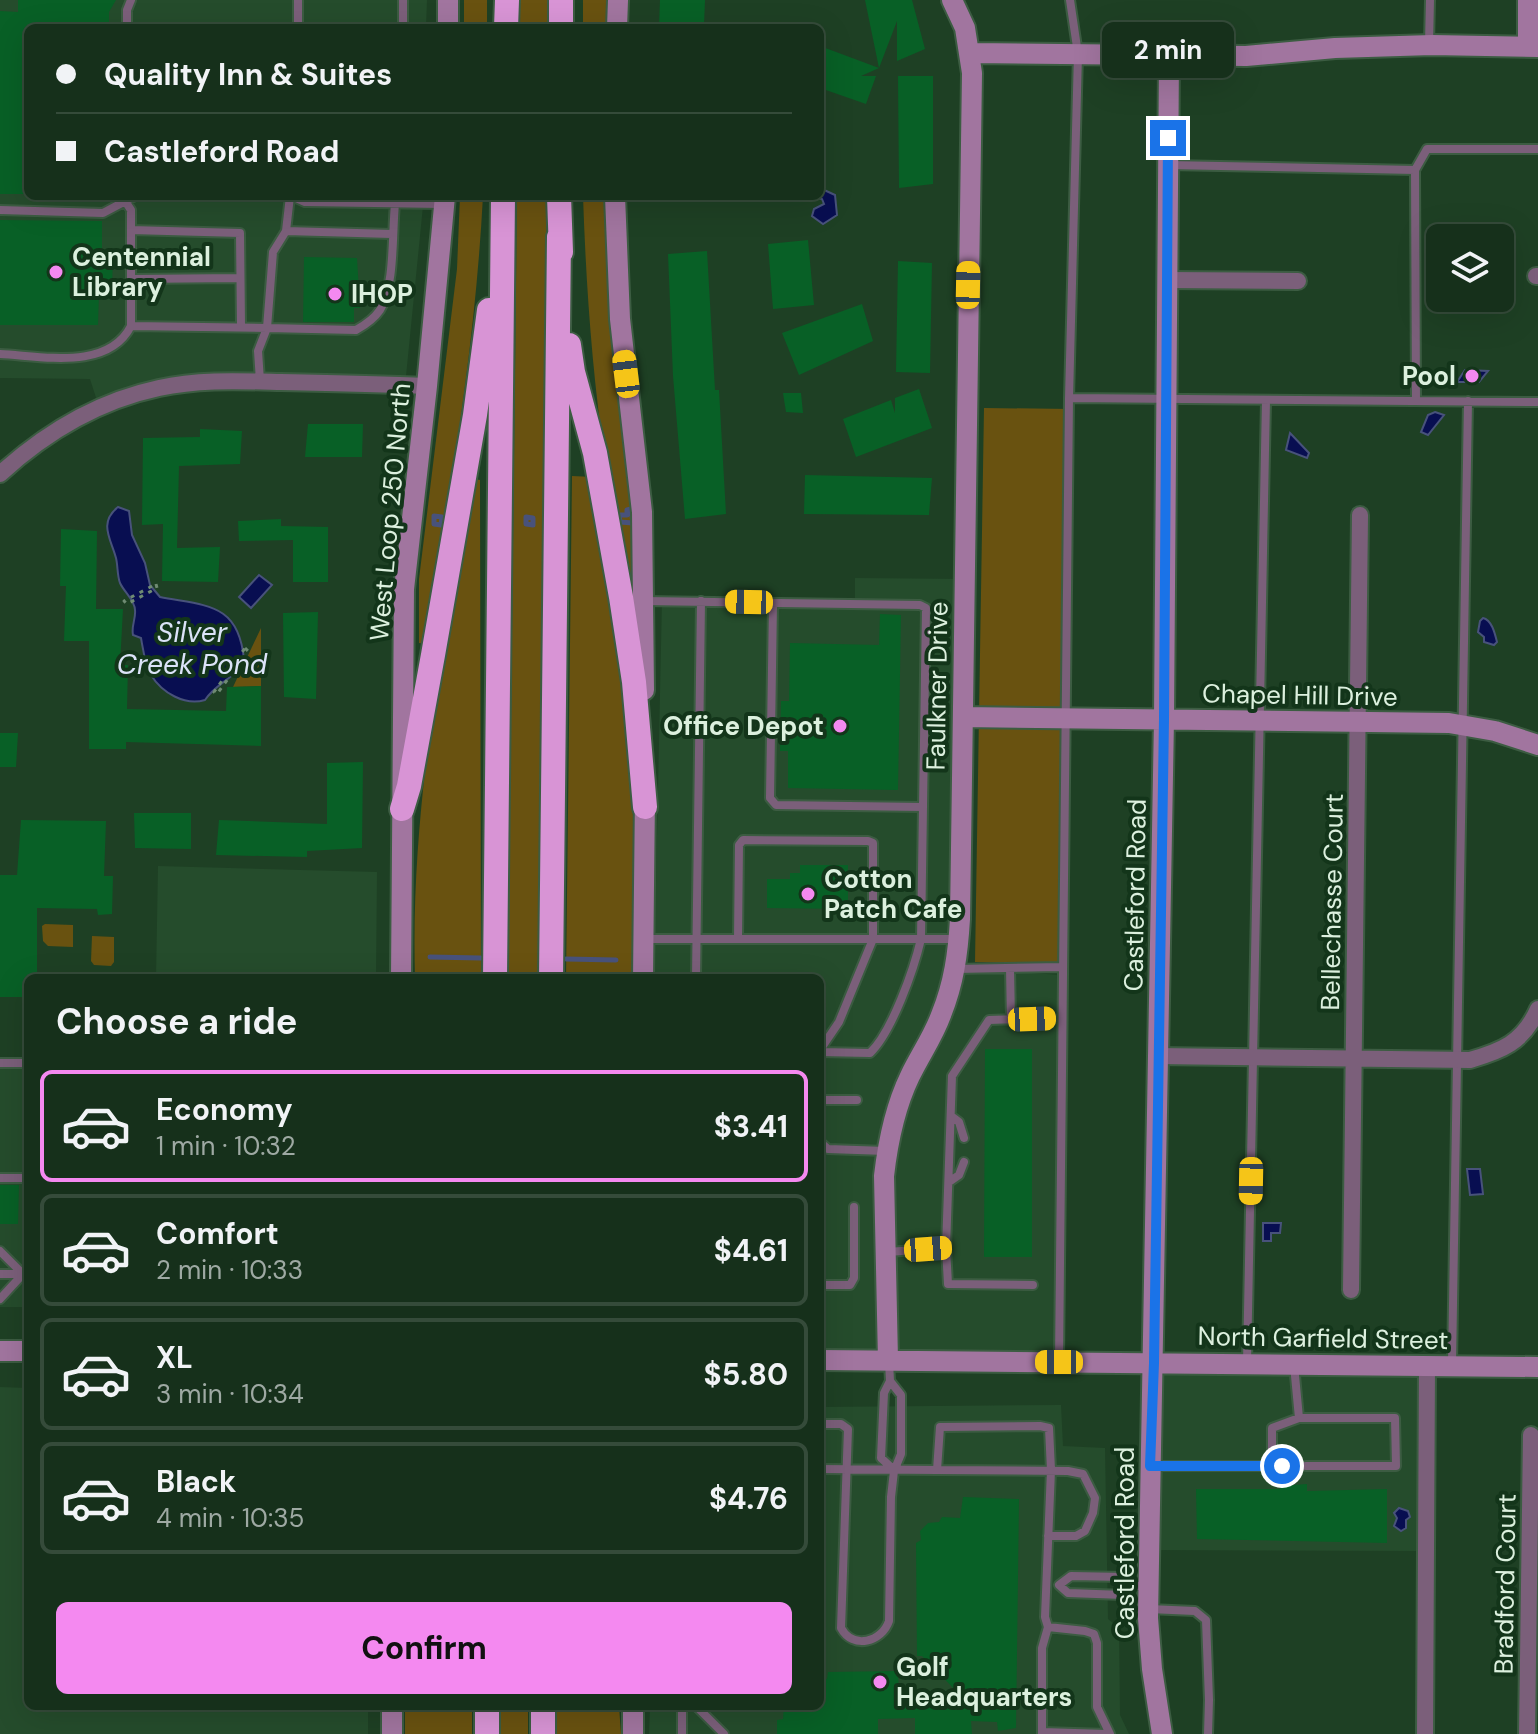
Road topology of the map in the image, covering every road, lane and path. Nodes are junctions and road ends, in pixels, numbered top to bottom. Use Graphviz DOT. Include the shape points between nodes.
graph roads {
  1 [pos="131,0"];
  2 [pos="298,0"];
  3 [pos="403,0"];
  4 [pos="448,0"];
  5 [pos="507,0"];
  6 [pos="561,0"];
  7 [pos="618,0"];
  8 [pos="952,0"];
  9 [pos="1070,0"];
  10 [pos="1430,0"];
  11 [pos="1528,0"];
  12 [pos="127,24"];
  13 [pos="298,24"];
  14 [pos="403,24"];
  15 [pos="448,24"];
  16 [pos="506,24"];
  17 [pos="561,24"];
  18 [pos="617,24"];
  19 [pos="1429,45"];
  20 [pos="1533,47"];
  21 [pos="970,53"];
  22 [pos="1078,54"];
  23 [pos="1169,56"];
  24 [pos="1538,149"];
  25 [pos="1168,165"];
  26 [pos="1415,170"];
  27 [pos="123,200"];
  28 [pos="126,200"];
  29 [pos="290,200"];
  30 [pos="300,200"];
  31 [pos="444,200"];
  32 [pos="501,200"];
  33 [pos="501,200"];
  34 [pos="559,200"];
  35 [pos="615,200"];
  36 [pos="395,204"];
  37 [pos="0,210"];
  38 [pos="131,230"];
  39 [pos="286,231"];
  40 [pos="392,234"];
  41 [pos="559,237"];
  42 [pos="240,278"];
  43 [pos="131,279"];
  44 [pos="1167,280"];
  45 [pos="1298,281"];
  46 [pos="241,325"];
  47 [pos="131,326"];
  48 [pos="267,328"];
  49 [pos="0,354"];
  50 [pos="260,382"];
  51 [pos="427,386"];
  52 [pos="1069,398"];
  53 [pos="1166,399"];
  54 [pos="1266,400"];
  55 [pos="1416,401"];
  56 [pos="1468,401"];
  57 [pos="1538,402"];
  58 [pos="0,474"];
  59 [pos="1360,515"];
  60 [pos="156,584"];
  61 [pos="643,601"];
  62 [pos="701,601"];
  63 [pos="773,603"];
  64 [pos="245,648"];
  65 [pos="963,717"];
  66 [pos="1066,718"];
  67 [pos="1164,719"];
  68 [pos="1259,720"];
  69 [pos="1358,721"];
  70 [pos="1464,726"];
  71 [pos="1538,745"];
  72 [pos="645,807"];
  73 [pos="922,807"];
  74 [pos="402,809"];
  75 [pos="643,939"];
  76 [pos="696,939"];
  77 [pos="738,939"];
  78 [pos="873,939"];
  79 [pos="921,939"];
  80 [pos="959,939"];
  81 [pos="1062,967"];
  82 [pos="1010,968"];
  83 [pos="956,969"];
  84 [pos="401,974"];
  85 [pos="495,974"];
  86 [pos="551,974"];
  87 [pos="643,974"];
  88 [pos="696,974"];
  89 [pos="1538,1009"];
  90 [pos="1052,1018"];
  91 [pos="1011,1020"];
  92 [pos="1534,1030"];
  93 [pos="824,1045"];
  94 [pos="824,1051"];
  95 [pos="1157,1056"];
  96 [pos="1254,1058"];
  97 [pos="1354,1059"];
  98 [pos="1457,1060"];
  99 [pos="0,1063"];
  100 [pos="24,1063"];
  101 [pos="824,1100"];
  102 [pos="857,1100"];
  103 [pos="951,1116"];
  104 [pos="964,1138"];
  105 [pos="824,1146"];
  106 [pos="886,1151"];
  107 [pos="964,1162"];
  108 [pos="0,1178"];
  109 [pos="24,1178"];
  110 [pos="949,1182"];
  111 [pos="854,1207"];
  112 [pos="946,1248"];
  113 [pos="0,1251"];
  114 [pos="886,1252"];
  115 [pos="24,1272"];
  116 [pos="0,1274"];
  117 [pos="24,1274"];
  118 [pos="24,1276"];
  119 [pos="824,1285"];
  120 [pos="1033,1285"];
  121 [pos="1351,1290"];
  122 [pos="0,1299"];
  123 [pos="0,1351"];
  124 [pos="24,1351"];
  125 [pos="824,1360"];
  126 [pos="888,1360"];
  127 [pos="1059,1362"];
  128 [pos="1154,1363"];
  129 [pos="1247,1363"];
  130 [pos="1294,1364"];
  131 [pos="1427,1365"];
  132 [pos="1452,1366"];
  133 [pos="1538,1367"];
  134 [pos="890,1381"];
  135 [pos="1299,1418"];
  136 [pos="824,1424"];
  137 [pos="1531,1435"];
  138 [pos="1272,1465"];
  139 [pos="1150,1466"];
  140 [pos="1282,1466"];
  141 [pos="1306,1466"];
  142 [pos="824,1469"];
  143 [pos="846,1470"];
  144 [pos="937,1470"];
  145 [pos="1051,1470"];
  146 [pos="894,1471"];
  147 [pos="1048,1536"];
  148 [pos="1045,1584"];
  149 [pos="1059,1585"];
  150 [pos="1141,1586"];
  151 [pos="1149,1609"];
  152 [pos="1048,1627"];
  153 [pos="392,1710"];
  154 [pos="487,1710"];
  155 [pos="543,1710"];
  156 [pos="633,1710"];
  157 [pos="682,1710"];
  158 [pos="700,1710"];
  159 [pos="1042,1733"];
  160 [pos="392,1734"];
  161 [pos="487,1734"];
  162 [pos="543,1734"];
  163 [pos="633,1734"];
  164 [pos="682,1734"];
  165 [pos="724,1734"];
  166 [pos="1109,1734"];
  167 [pos="1162,1734"];
  168 [pos="1208,1734"];
  169 [pos="1425,1734"];
  170 [pos="1527,1734"];
  1 -- 12 [label="lane"];
  2 -- 13 [label="lane"];
  3 -- 14 [label="lane"];
  4 -- 15 [label="street"];
  5 -- 16 [label="highway"];
  6 -- 17 [label="highway"];
  7 -- 18 [label="street"];
  8 -- 21 [label="street, Faulkner Drive"];
  9 -- 22 [label="lane"];
  10 -- 19 [label="lane"];
  11 -- 20 [label="street"];
  19 -- 20 [label="street"];
  19 -- 23 [label="street"];
  21 -- 22 [label="street"];
  21 -- 65 [label="street, Faulkner Drive"];
  22 -- 23 [label="street"];
  22 -- 52 [label="lane"];
  23 -- 25 [label="street, Castleford Road"];
  24 -- 26 [label="lane" via="1427,149"];
  25 -- 26 [label="lane"];
  25 -- 44 [label="street, Castleford Road"];
  26 -- 55 [label="lane"];
  27 -- 37 [label="lane" via="103,213"];
  28 -- 38 [label="lane"];
  29 -- 39 [label="lane"];
  30 -- 36 [label="lane"];
  31 -- 36 [label="lane"];
  31 -- 51 [label="street, West Loop 250 North"];
  32 -- 74 [label="highway" via="475,415"];
  33 -- 85 [label="highway"];
  34 -- 41 [label="highway"];
  35 -- 61 [label="street" via="620,319 642,512"];
  36 -- 40 [label="lane"];
  38 -- 42 [label="lane" via="240,233"];
  38 -- 43 [label="lane"];
  39 -- 40 [label="lane"];
  39 -- 48 [label="lane" via="273,252"];
  40 -- 48 [label="lane" via="389,284 382,307 366,325 356,330"];
  41 -- 72 [label="highway" via="573,372 595,453 630,654"];
  41 -- 86 [label="highway"];
  42 -- 43 [label="lane"];
  42 -- 46 [label="lane"];
  43 -- 47 [label="lane"];
  44 -- 45 [label="street"];
  44 -- 53 [label="street, Castleford Road"];
  46 -- 47 [label="lane"];
  46 -- 48 [label="lane"];
  47 -- 49 [label="lane" via="124,340 87,358"];
  48 -- 50 [label="lane" via="258,351"];
  50 -- 51 [label="street"];
  50 -- 58 [label="street" via="192,383 127,396 52,432"];
  51 -- 74 [label="street, West Loop 250 North" via="404,589"];
  52 -- 53 [label="lane"];
  52 -- 66 [label="lane"];
  53 -- 54 [label="lane"];
  53 -- 67 [label="street, Castleford Road"];
  54 -- 55 [label="lane"];
  54 -- 68 [label="lane"];
  55 -- 56 [label="lane"];
  56 -- 57 [label="lane"];
  56 -- 70 [label="lane"];
  59 -- 69 [label="street, Bellechasse Court"];
  60 -- 60 [label="path" via="145,589 124,601 127,604"];
  61 -- 62 [label="lane"];
  61 -- 72 [label="street"];
  62 -- 63 [label="lane"];
  62 -- 76 [label="lane"];
  63 -- 73 [label="lane" via="770,798 776,805"];
  63 -- 73 [label="lane" via="926,608"];
  64 -- 64 [label="path" via="214,692 217,694 248,651"];
  65 -- 66 [label="street, Chapel Hill Drive"];
  65 -- 80 [label="street, Faulkner Drive"];
  66 -- 67 [label="street, Chapel Hill Drive"];
  66 -- 81 [label="lane"];
  67 -- 68 [label="street, Chapel Hill Drive"];
  67 -- 95 [label="street, Castleford Road"];
  68 -- 69 [label="street, Chapel Hill Drive"];
  68 -- 96 [label="lane"];
  69 -- 70 [label="street, Chapel Hill Drive"];
  69 -- 97 [label="street, Bellechasse Court"];
  70 -- 71 [label="street, Chapel Hill Drive"];
  70 -- 98 [label="lane"];
  72 -- 75 [label="street"];
  73 -- 79 [label="lane"];
  74 -- 84 [label="street, West Loop 250 North"];
  75 -- 76 [label="lane"];
  75 -- 87 [label="street"];
  76 -- 77 [label="lane"];
  76 -- 88 [label="lane"];
  77 -- 78 [label="lane"];
  77 -- 78 [label="lane" via="743,840 873,843"];
  78 -- 79 [label="lane"];
  78 -- 93 [label="lane"];
  79 -- 80 [label="lane"];
  79 -- 94 [label="lane" via="907,984 875,1049"];
  80 -- 83 [label="street, Faulkner Drive"];
  81 -- 82 [label="lane"];
  81 -- 127 [label="lane"];
  82 -- 83 [label="lane"];
  82 -- 91 [label="lane"];
  83 -- 106 [label="street, Faulkner Drive" via="936,1029 902,1093"];
  89 -- 92 [label="street"];
  90 -- 91 [label="lane"];
  91 -- 103 [label="lane" via="989,1020 952,1076"];
  92 -- 98 [label="street" via="1494,1054"];
  95 -- 96 [label="street"];
  95 -- 128 [label="street, Castleford Road"];
  96 -- 97 [label="street"];
  96 -- 129 [label="lane"];
  97 -- 98 [label="street"];
  97 -- 121 [label="street, Bellechasse Court"];
  98 -- 132 [label="lane"];
  99 -- 100 [label="lane"];
  101 -- 102 [label="lane"];
  103 -- 104 [label="lane"];
  103 -- 110 [label="lane"];
  105 -- 106 [label="lane"];
  106 -- 114 [label="street, Faulkner Drive"];
  107 -- 110 [label="lane"];
  108 -- 109 [label="lane"];
  110 -- 112 [label="lane"];
  111 -- 119 [label="lane" via="854,1278 850,1285"];
  112 -- 114 [label="lane"];
  112 -- 120 [label="lane" via="948,1284"];
  113 -- 115 [label="lane"];
  114 -- 126 [label="street, Faulkner Drive"];
  116 -- 117 [label="lane"];
  118 -- 122 [label="lane"];
  123 -- 124 [label="street"];
  125 -- 126 [label="street, North Garfield Street"];
  126 -- 127 [label="street, North Garfield Street"];
  126 -- 134 [label="lane"];
  127 -- 128 [label="street, North Garfield Street"];
  128 -- 129 [label="street, North Garfield Street"];
  128 -- 139 [label="street, Castleford Road"];
  129 -- 130 [label="street, North Garfield Street"];
  130 -- 131 [label="street, North Garfield Street"];
  130 -- 135 [label="lane"];
  131 -- 132 [label="street, North Garfield Street"];
  131 -- 169 [label="street"];
  132 -- 133 [label="street, North Garfield Street"];
  134 -- 146 [label="lane" via="901,1395 901,1454"];
  134 -- 146 [label="lane" via="884,1393 881,1458"];
  135 -- 138 [label="lane" via="1272,1428"];
  135 -- 141 [label="lane" via="1395,1418 1396,1466"];
  136 -- 143 [label="lane" via="848,1429"];
  137 -- 170 [label="street, Bradford Court"];
  138 -- 139 [label="lane"];
  138 -- 140 [label="lane"];
  139 -- 150 [label="street, Castleford Road"];
  142 -- 143 [label="lane"];
  143 -- 146 [label="lane"];
  143 -- 146 [label="lane" via="841,1628 844,1635 869,1641 887,1629 889,1621"];
  144 -- 145 [label="lane"];
  144 -- 145 [label="lane" via="940,1427 1040,1426 1049,1428"];
  144 -- 146 [label="lane"];
  145 -- 147 [label="lane"];
  145 -- 147 [label="lane" via="1083,1474 1095,1498 1085,1531"];
  147 -- 148 [label="lane"];
  148 -- 149 [label="lane"];
  148 -- 152 [label="lane"];
  149 -- 150 [label="lane" via="1068,1593 1124,1595"];
  149 -- 150 [label="lane" via="1071,1576 1125,1577"];
  150 -- 151 [label="street, Castleford Road"];
  151 -- 167 [label="street, Castleford Road"];
  151 -- 168 [label="lane" via="1195,1611 1206,1620"];
  152 -- 159 [label="lane" via="1042,1648"];
  152 -- 166 [label="lane" via="1094,1634 1097,1707"];
  153 -- 160 [label="street"];
  154 -- 161 [label="highway"];
  155 -- 162 [label="highway"];
  156 -- 163 [label="street"];
  157 -- 164 [label="lane"];
  158 -- 165 [label="lane"];
  159 -- 166 [label="lane"];
}
